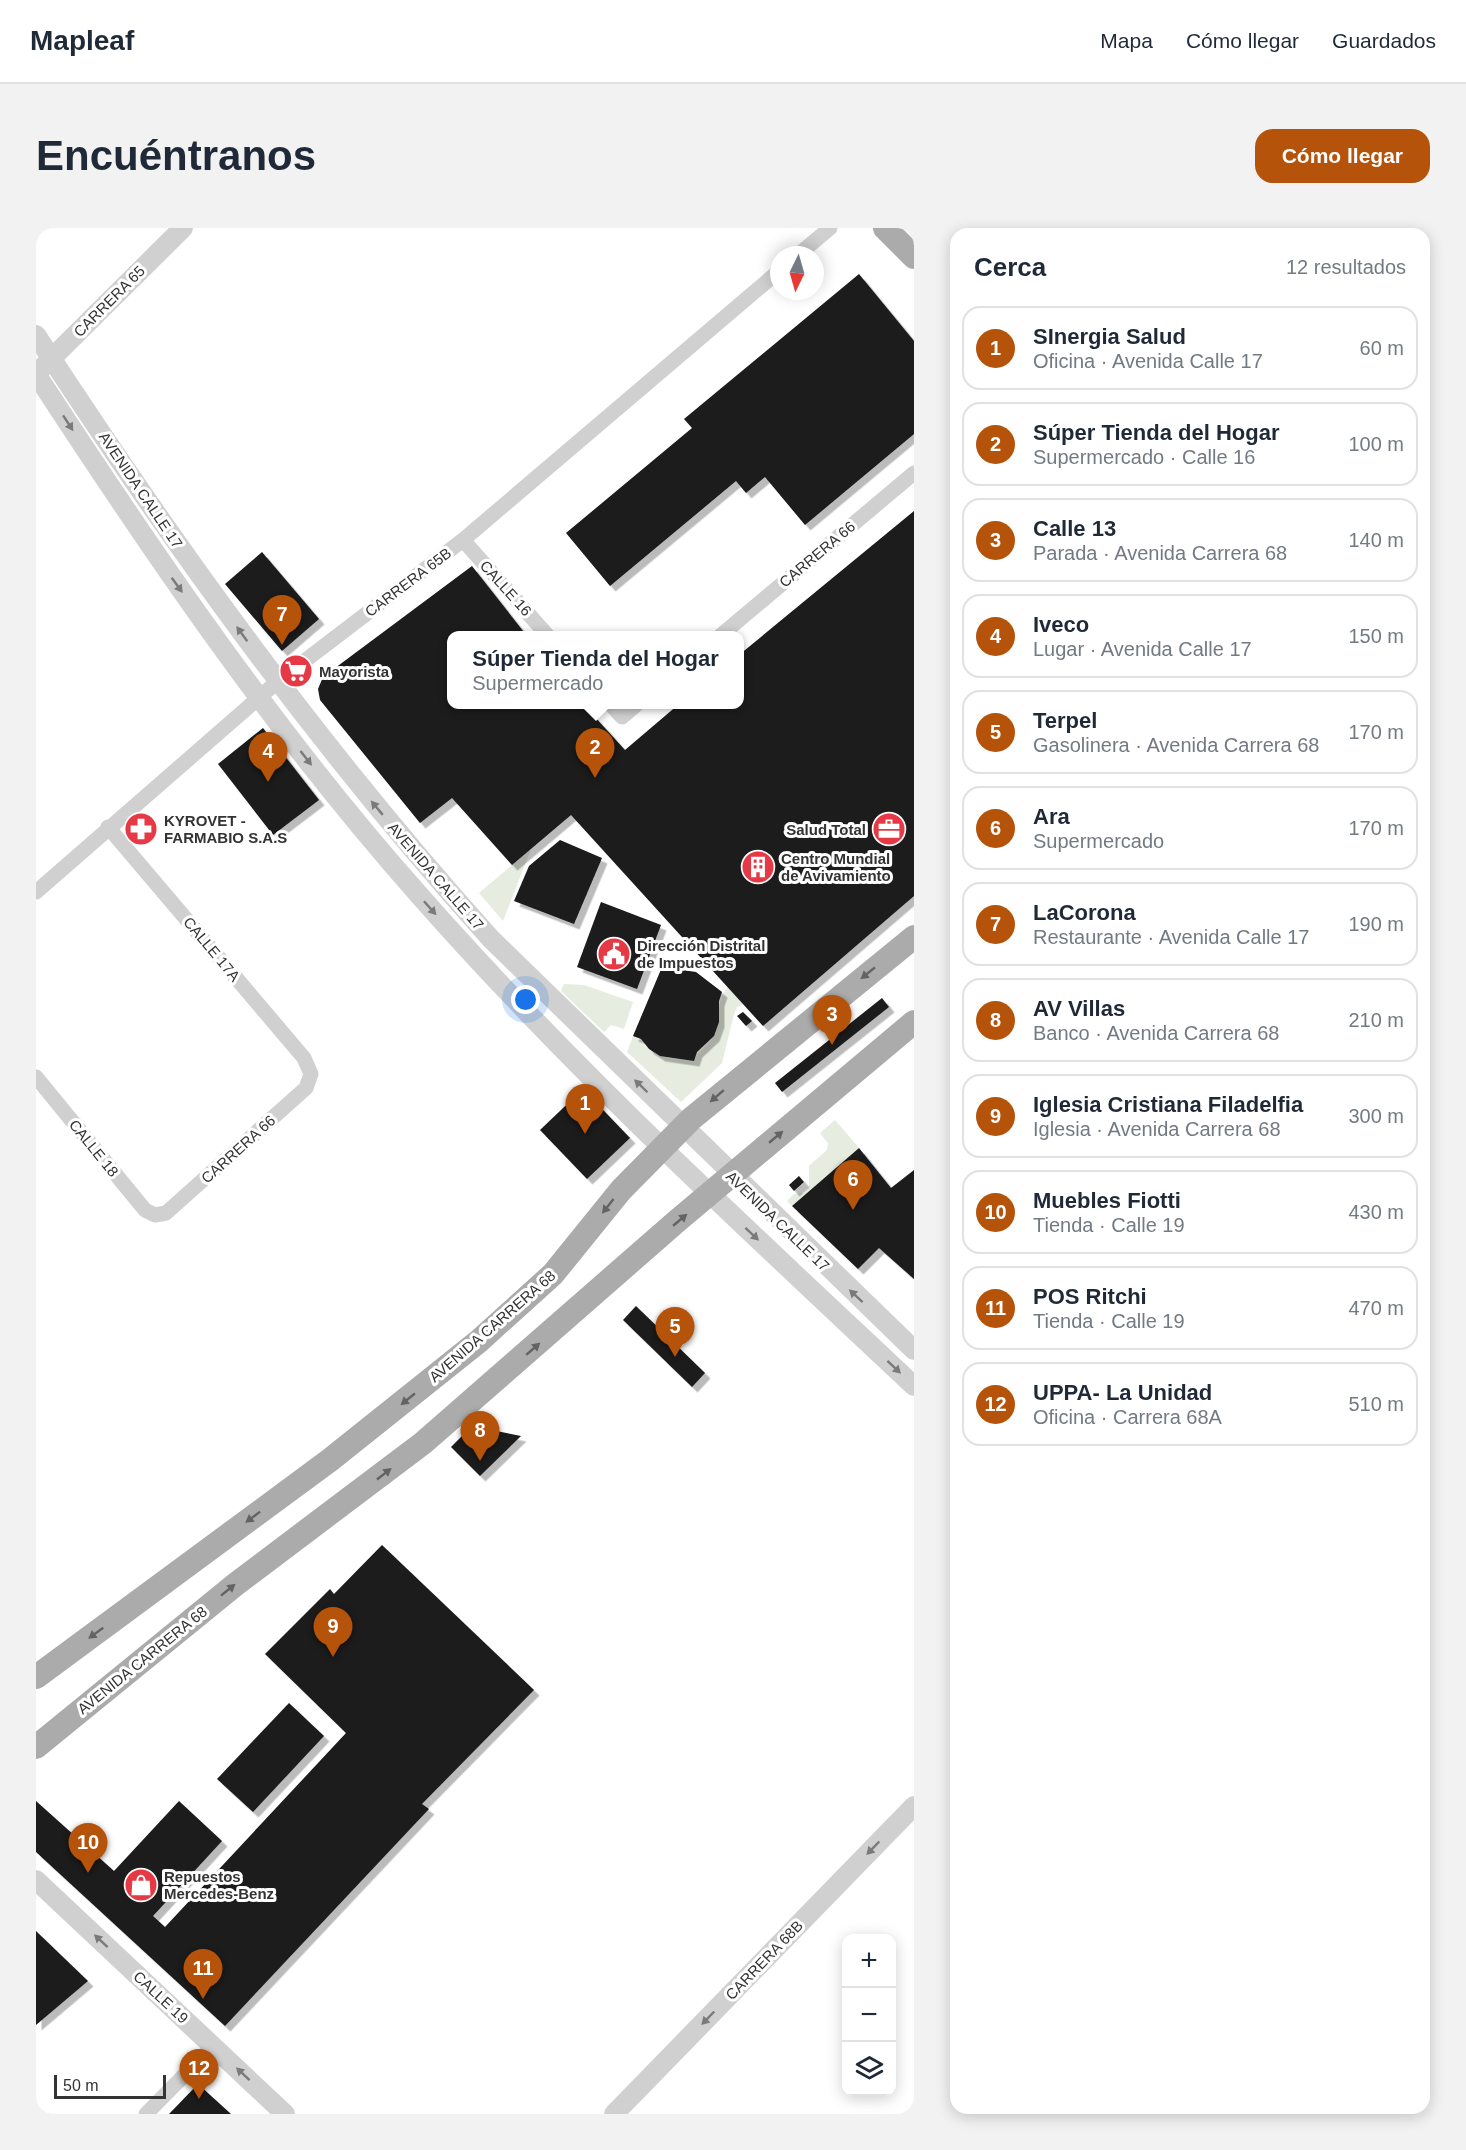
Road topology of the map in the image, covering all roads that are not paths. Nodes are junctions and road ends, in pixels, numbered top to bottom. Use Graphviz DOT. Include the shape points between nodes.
graph roads {
  1 [pos="183,228"];
  2 [pos="830,228"];
  3 [pos="885,228"];
  4 [pos="809,246"];
  5 [pos="914,257"];
  6 [pos="770,280"];
  7 [pos="36,335"];
  8 [pos="51,358"];
  9 [pos="36,374"];
  10 [pos="914,473"];
  11 [pos="463,540"];
  12 [pos="544,631"];
  13 [pos="726,631"];
  14 [pos="277,682"];
  15 [pos="258,697"];
  16 [pos="614,709"];
  17 [pos="632,709"];
  18 [pos="108,827"];
  19 [pos="36,892"];
  20 [pos="914,937"];
  21 [pos="491,939"];
  22 [pos="472,955"];
  23 [pos="914,1022"];
  24 [pos="311,1074"];
  25 [pos="36,1077"];
  26 [pos="683,1127"];
  27 [pos="662,1148"];
  28 [pos="732,1175"];
  29 [pos="710,1194"];
  30 [pos="155,1215"];
  31 [pos="914,1350"];
  32 [pos="914,1386"];
  33 [pos="36,1677"];
  34 [pos="36,1747"];
  35 [pos="914,1806"];
  36 [pos="36,1880"];
  37 [pos="213,2046"];
  38 [pos="146,2114"];
  39 [pos="285,2114"];
  40 [pos="614,2114"];
  1 -- 8 [label="street, CARRERA 65"];
  2 -- 4 [label="street"];
  3 -- 5 [label="main road"];
  6 -- 11 [label="street, CARRERA 65B"];
  7 -- 8 [label="street, AVENIDA CALLE 17"];
  8 -- 9 [label="street, CARRERA 65"];
  14 -- 8 [label="street, AVENIDA CALLE 17, one-way" via="167,531"];
  9 -- 15 [label="street, AVENIDA CALLE 17, one-way" via="160,562"];
  10 -- 13 [label="street, CARRERA 66"];
  11 -- 12 [label="street, CALLE 16"];
  11 -- 14 [label="street, CARRERA 65B"];
  14 -- 15 [label="street, CARRERA 65B"];
  21 -- 14 [label="street, AVENIDA CALLE 17, one-way" via="434,876"];
  15 -- 18 [label="street, CARRERA 65B"];
  15 -- 22 [label="street, AVENIDA CALLE 17, one-way" via="367,834"];
  16 -- 17 [label="street" via="622,717"];
  18 -- 19 [label="street, CARRERA 65B"];
  18 -- 24 [label="street, CALLE 17A" via="304,1058"];
  20 -- 26 [label="main road, AVENIDA CARRERA 68, one-way"];
  21 -- 22 [label="street"];
  26 -- 21 [label="street, AVENIDA CALLE 17, one-way"];
  22 -- 27 [label="street, AVENIDA CALLE 17"];
  28 -- 23 [label="main road, AVENIDA CARRERA 68, one-way"];
  24 -- 30 [label="street, CARRERA 66" via="306,1088 166,1213"];
  25 -- 30 [label="street, CALLE 18" via="145,1210"];
  26 -- 27 [label="main road, AVENIDA CARRERA 68"];
  26 -- 28 [label="street, AVENIDA CALLE 17"];
  27 -- 29 [label="street, AVENIDA CALLE 17"];
  27 -- 33 [label="main road, AVENIDA CARRERA 68, one-way" via="621,1190 553,1274 479,1341 330,1460"];
  28 -- 29 [label="main road, AVENIDA CARRERA 68"];
  31 -- 28 [label="street, AVENIDA CALLE 17, one-way"];
  29 -- 32 [label="street, AVENIDA CALLE 17, one-way"];
  34 -- 29 [label="main road, AVENIDA CARRERA 68, one-way" via="236,1584 423,1443"];
  35 -- 40 [label="street, CARRERA 68B, one-way"];
  37 -- 36 [label="street, CALLE 19, one-way"];
  37 -- 38 [label="street"];
  39 -- 37 [label="street, CALLE 19, one-way"];
}
